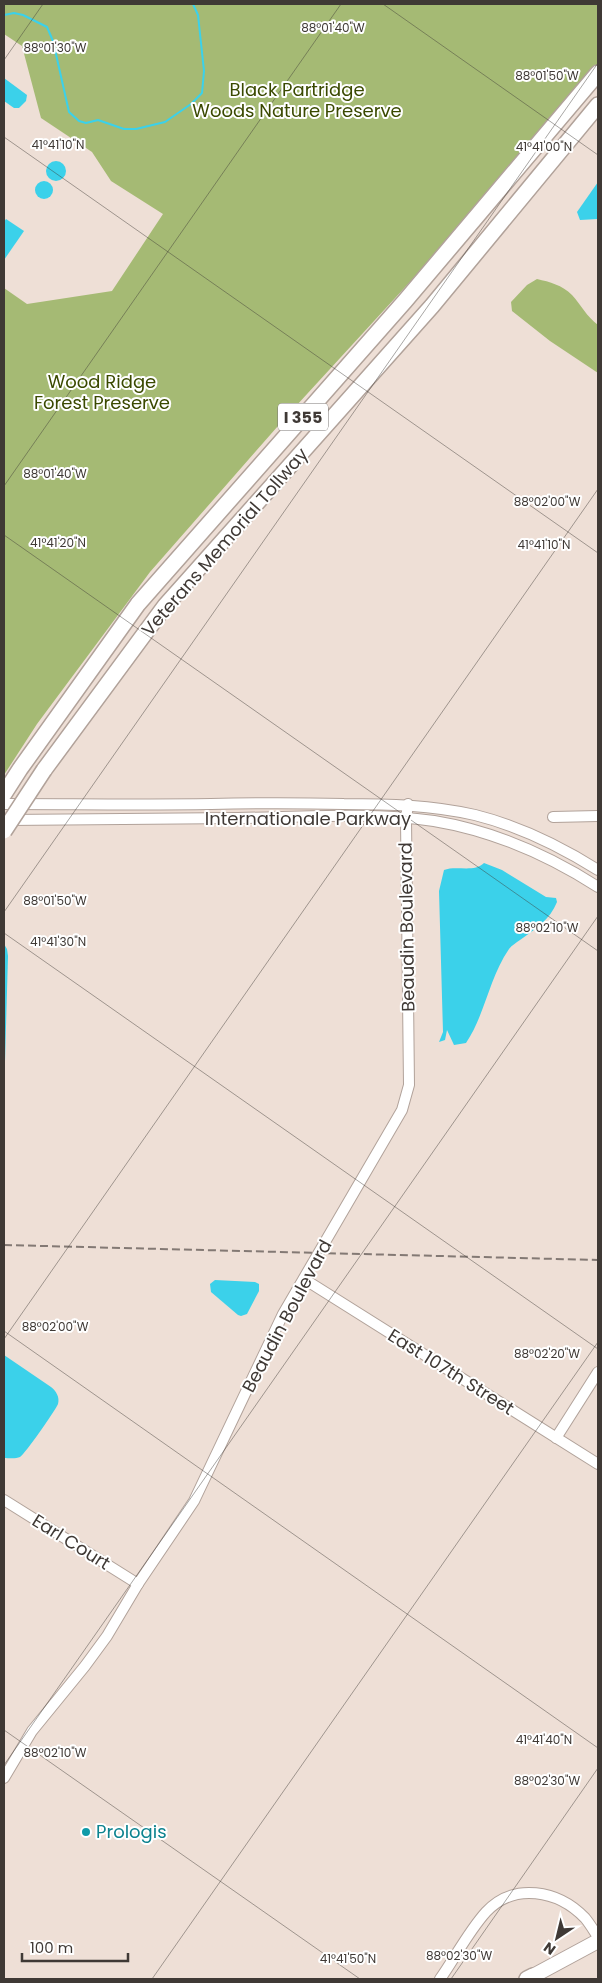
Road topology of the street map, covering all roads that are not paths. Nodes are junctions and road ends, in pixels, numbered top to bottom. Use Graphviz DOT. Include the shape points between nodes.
graph roads {
  1 [pos="598,73"];
  2 [pos="598,105"];
  3 [pos="4,794"];
  4 [pos="4,804"];
  5 [pos="408,804"];
  6 [pos="598,816"];
  7 [pos="553,817"];
  8 [pos="406,819"];
  9 [pos="4,820"];
  10 [pos="4,831"];
  11 [pos="598,870"];
  12 [pos="598,887"];
  13 [pos="304,1279"];
  14 [pos="598,1372"];
  15 [pos="556,1438"];
  16 [pos="598,1464"];
  17 [pos="4,1500"];
  18 [pos="138,1584"];
  19 [pos="4,1778"];
  20 [pos="598,1939"];
  21 [pos="530,1978"];
  22 [pos="440,1979"];
  1 -- 3 [label="highway, Veterans Memorial Tollway / I 355" via="406,301 138,604"];
  2 -- 10 [label="highway, Veterans Memorial Tollway / I 355, bridge" via="432,306 165,606 44,770"];
  4 -- 5 [label="street, Internationale Parkway"];
  5 -- 8 [label="street, Beaudin Boulevard"];
  5 -- 11 [label="street, Internationale Parkway" via="459,812 530,833"];
  6 -- 7 [label="street"];
  8 -- 9 [label="street, Internationale Parkway" via="372,816"];
  8 -- 12 [label="street, Internationale Parkway" via="468,828 512,842 551,859"];
  8 -- 13 [label="street, Beaudin Boulevard" via="409,1085 402,1110"];
  13 -- 15 [label="street, East 107th Street"];
  13 -- 18 [label="street, Beaudin Boulevard" via="283,1314 198,1493"];
  14 -- 15 [label="street"];
  15 -- 16 [label="street, East 107th Street"];
  17 -- 18 [label="street, Earl Court"];
  18 -- 19 [label="street, Beaudin Boulevard" via="85,1666 32,1731"];
  20 -- 21 [label="main road"];
  20 -- 22 [label="street" via="586,1919 565,1903 545,1894 520,1892 499,1901 485,1912"];
}
